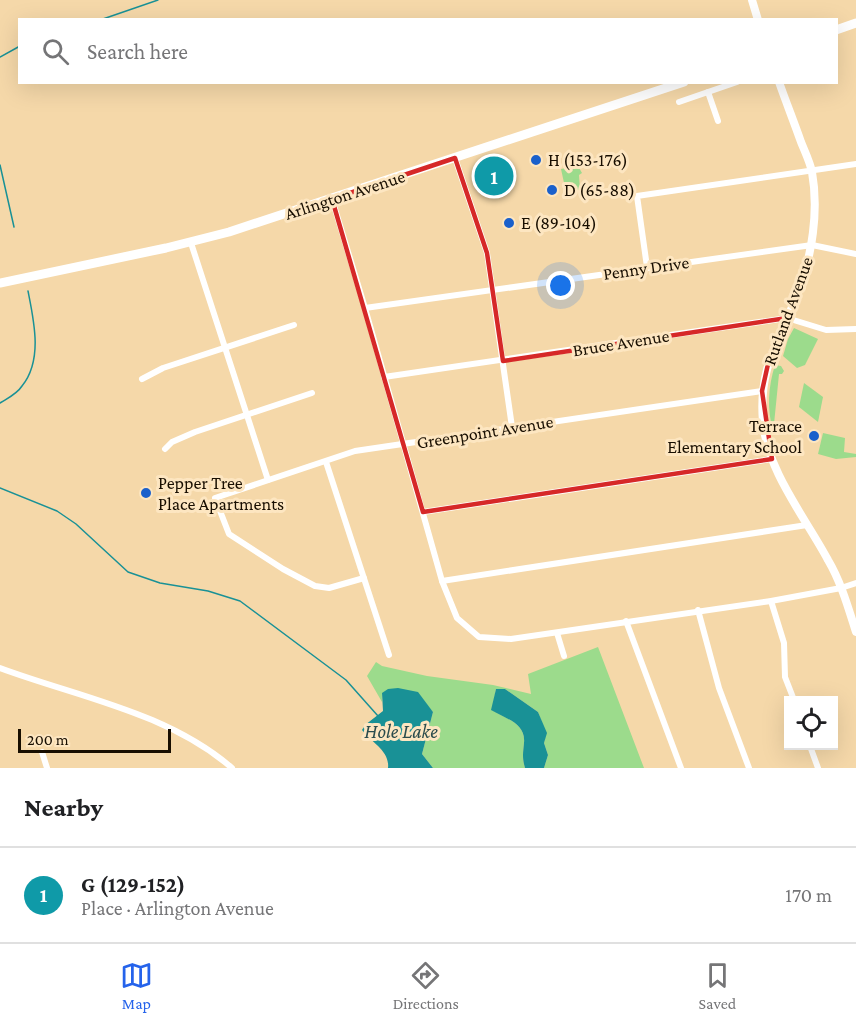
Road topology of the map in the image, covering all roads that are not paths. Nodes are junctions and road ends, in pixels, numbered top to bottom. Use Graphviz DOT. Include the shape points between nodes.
graph roads {
  1 [pos="752,0"];
  2 [pos="757,18"];
  3 [pos="856,23"];
  4 [pos="838,30"];
  5 [pos="678,84"];
  6 [pos="731,84"];
  7 [pos="780,84"];
  8 [pos="708,92"];
  9 [pos="679,102"];
  10 [pos="718,120"];
  11 [pos="455,158"];
  12 [pos="856,164"];
  13 [pos="812,171"];
  14 [pos="332,199"];
  15 [pos="191,243"];
  16 [pos="812,245"];
  17 [pos="856,254"];
  18 [pos="647,267"];
  19 [pos="0,283"];
  20 [pos="493,290"];
  21 [pos="365,308"];
  22 [pos="787,318"];
  23 [pos="294,325"];
  24 [pos="856,329"];
  25 [pos="226,347"];
  26 [pos="503,361"];
  27 [pos="384,378"];
  28 [pos="142,379"];
  29 [pos="762,392"];
  30 [pos="312,393"];
  31 [pos="247,413"];
  32 [pos="512,427"];
  33 [pos="403,444"];
  34 [pos="165,449"];
  35 [pos="772,459"];
  36 [pos="326,462"];
  37 [pos="268,480"];
  38 [pos="423,512"];
  39 [pos="807,525"];
  40 [pos="364,578"];
  41 [pos="442,581"];
  42 [pos="856,583"];
  43 [pos="841,588"];
  44 [pos="771,601"];
  45 [pos="698,610"];
  46 [pos="626,621"];
  47 [pos="856,632"];
  48 [pos="557,633"];
  49 [pos="389,655"];
  50 [pos="564,656"];
  51 [pos="0,668"];
  52 [pos="792,696"];
  53 [pos="811,750"];
  54 [pos="42,752"];
  55 [pos="47,768"];
  56 [pos="232,768"];
  57 [pos="681,768"];
  58 [pos="749,768"];
  59 [pos="818,768"];
  1 -- 2 [label="street"];
  3 -- 4 [label="main road"];
  5 -- 11 [label="main road, Arlington Avenue"];
  6 -- 8 [label="street"];
  7 -- 13 [label="street, Rutland Avenue"];
  8 -- 9 [label="street"];
  8 -- 10 [label="street"];
  11 -- 14 [label="main road, Arlington Avenue"];
  11 -- 20 [label="street" via="486,248"];
  12 -- 13 [label="street"];
  13 -- 16 [label="street, Rutland Avenue"];
  13 -- 18 [label="street" via="636,196"];
  14 -- 15 [label="main road, Arlington Avenue"];
  14 -- 21 [label="street"];
  15 -- 19 [label="main road, Arlington Avenue"];
  15 -- 25 [label="street"];
  16 -- 17 [label="street, Penny Drive"];
  16 -- 18 [label="street, Penny Drive"];
  16 -- 22 [label="street, Rutland Avenue"];
  18 -- 20 [label="street, Penny Drive"];
  20 -- 21 [label="street, Penny Drive"];
  20 -- 26 [label="street"];
  21 -- 27 [label="street"];
  22 -- 24 [label="street, Bruce Avenue" via="826,330"];
  22 -- 26 [label="street, Bruce Avenue"];
  22 -- 29 [label="street, Rutland Avenue" via="770,355"];
  23 -- 25 [label="street"];
  25 -- 28 [label="street"];
  25 -- 31 [label="street"];
  26 -- 27 [label="street, Bruce Avenue"];
  26 -- 32 [label="street"];
  27 -- 33 [label="street"];
  29 -- 32 [label="street, Greenpoint Avenue"];
  29 -- 35 [label="street, Rutland Avenue" via="763,423"];
  30 -- 31 [label="street"];
  31 -- 34 [label="street" via="171,442"];
  31 -- 37 [label="street"];
  32 -- 33 [label="street, Greenpoint Avenue"];
  33 -- 36 [label="street, Greenpoint Avenue" via="355,451"];
  33 -- 38 [label="street"];
  35 -- 38 [label="street"];
  35 -- 39 [label="street, Rutland Avenue"];
  36 -- 37 [label="street, Greenpoint Avenue"];
  36 -- 40 [label="street"];
  37 -- 40 [label="street, Greenpoint Avenue" via="215,498 229,534 315,586 329,588"];
  38 -- 41 [label="street"];
  39 -- 41 [label="street"];
  39 -- 43 [label="street, Rutland Avenue"];
  40 -- 49 [label="street"];
  41 -- 48 [label="street" via="457,618 478,637 511,639"];
  42 -- 43 [label="street"];
  43 -- 44 [label="street"];
  43 -- 47 [label="street, Rutland Avenue"];
  44 -- 45 [label="street"];
  44 -- 52 [label="street" via="784,643 785,677"];
  45 -- 46 [label="street"];
  45 -- 58 [label="street" via="719,688"];
  46 -- 48 [label="street"];
  46 -- 57 [label="street"];
  48 -- 50 [label="street"];
  51 -- 56 [label="street" via="158,722"];
  53 -- 59 [label="street"];
  54 -- 55 [label="street"];
}
